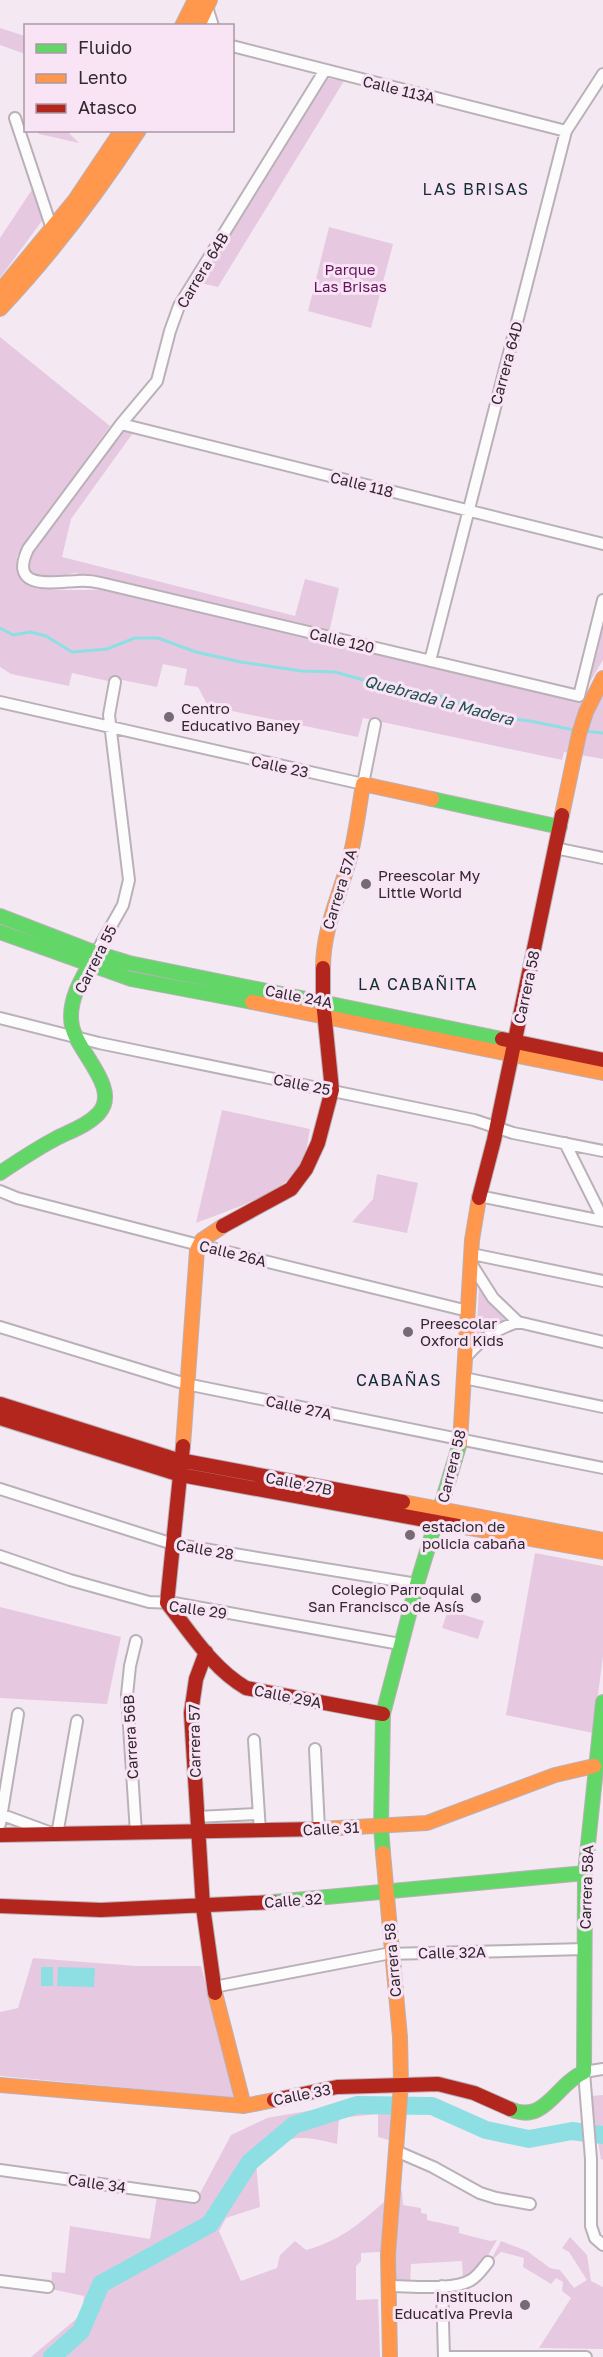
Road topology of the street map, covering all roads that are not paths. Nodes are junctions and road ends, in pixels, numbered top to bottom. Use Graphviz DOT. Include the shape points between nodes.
graph roads {
  1 [pos="202,2"];
  2 [pos="184,24"];
  3 [pos="198,24"];
  4 [pos="212,24"];
  5 [pos="234,47"];
  6 [pos="325,70"];
  7 [pos="603,74"];
  8 [pos="15,118"];
  9 [pos="566,131"];
  10 [pos="121,132"];
  11 [pos="138,132"];
  12 [pos="52,229"];
  13 [pos="0,291"];
  14 [pos="0,309"];
  15 [pos="121,424"];
  16 [pos="468,511"];
  17 [pos="603,544"];
  18 [pos="24,558"];
  19 [pos="603,600"];
  20 [pos="430,661"];
  21 [pos="115,682"];
  22 [pos="600,683"];
  23 [pos="0,702"];
  24 [pos="375,724"];
  25 [pos="111,729"];
  26 [pos="363,784"];
  27 [pos="560,827"];
  28 [pos="555,848"];
  29 [pos="603,858"];
  30 [pos="0,916"];
  31 [pos="0,932"];
  32 [pos="92,959"];
  33 [pos="323,1001"];
  34 [pos="324,1016"];
  35 [pos="0,1018"];
  36 [pos="75,1038"];
  37 [pos="513,1048"];
  38 [pos="603,1060"];
  39 [pos="603,1073"];
  40 [pos="332,1090"];
  41 [pos="496,1127"];
  42 [pos="565,1143"];
  43 [pos="603,1151"];
  44 [pos="0,1173"];
  45 [pos="0,1191"];
  46 [pos="479,1196"];
  47 [pos="603,1220"];
  48 [pos="199,1245"];
  49 [pos="471,1258"];
  50 [pos="603,1281"];
  51 [pos="468,1311"];
  52 [pos="518,1322"];
  53 [pos="0,1327"];
  54 [pos="603,1342"];
  55 [pos="466,1357"];
  56 [pos="465,1378"];
  57 [pos="186,1384"];
  58 [pos="0,1404"];
  59 [pos="603,1407"];
  60 [pos="0,1418"];
  61 [pos="461,1440"];
  62 [pos="182,1461"];
  63 [pos="603,1468"];
  64 [pos="181,1475"];
  65 [pos="0,1489"];
  66 [pos="438,1516"];
  67 [pos="603,1540"];
  68 [pos="173,1544"];
  69 [pos="603,1552"];
  70 [pos="0,1556"];
  71 [pos="417,1584"];
  72 [pos="167,1603"];
  73 [pos="136,1641"];
  74 [pos="400,1644"];
  75 [pos="207,1652"];
  76 [pos="603,1702"];
  77 [pos="18,1714"];
  78 [pos="383,1714"];
  79 [pos="77,1720"];
  80 [pos="601,1736"];
  81 [pos="254,1740"];
  82 [pos="315,1749"];
  83 [pos="594,1766"];
  84 [pos="597,1802"];
  85 [pos="258,1814"];
  86 [pos="1,1817"];
  87 [pos="197,1817"];
  88 [pos="381,1826"];
  89 [pos="320,1829"];
  90 [pos="260,1830"];
  91 [pos="198,1832"];
  92 [pos="136,1833"];
  93 [pos="0,1835"];
  94 [pos="57,1835"];
  95 [pos="585,1873"];
  96 [pos="386,1893"];
  97 [pos="0,1906"];
  98 [pos="203,1906"];
  99 [pos="585,1949"];
  100 [pos="392,1954"];
  101 [pos="214,1987"];
  102 [pos="603,2069"];
  103 [pos="584,2072"];
  104 [pos="0,2085"];
  105 [pos="401,2085"];
  106 [pos="244,2106"];
  107 [pos="396,2151"];
  108 [pos="0,2170"];
  109 [pos="194,2197"];
  110 [pos="530,2204"];
  111 [pos="603,2245"];
  112 [pos="488,2262"];
  113 [pos="0,2281"];
  114 [pos="389,2286"];
  115 [pos="442,2286"];
  116 [pos="48,2287"];
  117 [pos="390,2357"];
  118 [pos="444,2357"];
  119 [pos="586,2357"];
  1 -- 2 [label="main road"];
  1 -- 3 [label="main road"];
  1 -- 4 [label="street"];
  5 -- 6 [label="street, Calle 113A"];
  6 -- 9 [label="street, Calle 113A"];
  6 -- 15 [label="street, Carrera 64B" via="179,306 157,381"];
  7 -- 9 [label="street, Carrera 64D"];
  8 -- 12 [label="street"];
  9 -- 16 [label="street, Carrera 64D"];
  10 -- 12 [label="main road"];
  11 -- 14 [label="main road" via="65,236"];
  12 -- 13 [label="main road"];
  15 -- 16 [label="street, Calle 118"];
  15 -- 18 [label="street, Carrera 64B"];
  16 -- 17 [label="street, Calle 118"];
  16 -- 20 [label="street, Carrera 64D"];
  18 -- 20 [label="street, Calle 120" via="27,575 40,583 101,583"];
  19 -- 20 [label="street, Calle 120" via="579,696"];
  21 -- 25 [label="street, Carrera 55" via="109,715"];
  22 -- 27 [label="main road, Carrera 58" via="582,723"];
  23 -- 25 [label="street, Calle 23"];
  24 -- 26 [label="street, Carrera 57A"];
  25 -- 26 [label="street, Calle 23"];
  25 -- 32 [label="street, Carrera 55" via="129,880 123,905"];
  26 -- 27 [label="main road, Calle 23"];
  26 -- 33 [label="main road, Carrera 57A" via="350,856 323,947"];
  27 -- 28 [label="main road, Carrera 58"];
  28 -- 29 [label="street"];
  28 -- 37 [label="main road, Carrera 58"];
  30 -- 32 [label="main road, Calle 24A"];
  31 -- 32 [label="main road, Calle 24A"];
  32 -- 33 [label="main road, Calle 24A"];
  32 -- 34 [label="main road, Calle 24A" via="143,982"];
  32 -- 36 [label="main road, Carrera 55" via="72,1008"];
  33 -- 34 [label="main road, Carrera 57A"];
  33 -- 37 [label="main road, Calle 24A"];
  34 -- 37 [label="main road, Calle 24A"];
  34 -- 40 [label="main road, Carrera 57A"];
  35 -- 36 [label="street, Calle 25"];
  36 -- 40 [label="street, Calle 25"];
  36 -- 44 [label="main road, Carrera 55" via="106,1090 102,1110"];
  37 -- 38 [label="main road, Calle 24A"];
  37 -- 39 [label="main road, Calle 24A"];
  37 -- 41 [label="main road, Carrera 58"];
  40 -- 41 [label="street, Calle 25"];
  40 -- 48 [label="main road, Carrera 57A" via="308,1167 299,1182 213,1231"];
  41 -- 42 [label="street, Calle 25"];
  41 -- 46 [label="main road, Carrera 58"];
  42 -- 43 [label="street, Calle 25"];
  42 -- 47 [label="street"];
  45 -- 48 [label="street, Calle 26A"];
  46 -- 47 [label="street"];
  46 -- 49 [label="main road, Carrera 58"];
  48 -- 51 [label="street, Calle 26A"];
  48 -- 57 [label="main road"];
  49 -- 50 [label="street"];
  49 -- 51 [label="main road, Carrera 58"];
  49 -- 52 [label="street" via="493,1298"];
  51 -- 55 [label="main road, Carrera 58"];
  52 -- 54 [label="street"];
  52 -- 55 [label="street" via="485,1337"];
  53 -- 57 [label="street, Calle 27A"];
  55 -- 56 [label="main road, Carrera 58"];
  56 -- 59 [label="street"];
  56 -- 61 [label="main road, Carrera 58"];
  57 -- 61 [label="street, Calle 27A"];
  57 -- 62 [label="main road"];
  58 -- 62 [label="main road, Calle 27B"];
  60 -- 64 [label="main road, Calle 27B"];
  61 -- 63 [label="street, Calle 27A"];
  61 -- 66 [label="main road, Carrera 58"];
  62 -- 64 [label="main road"];
  62 -- 66 [label="main road, Calle 27B"];
  64 -- 66 [label="main road, Calle 27B"];
  64 -- 68 [label="main road"];
  65 -- 68 [label="street, Calle 28"];
  66 -- 67 [label="main road, Calle 27B"];
  66 -- 69 [label="main road, Calle 27B"];
  66 -- 71 [label="main road, Carrera 58"];
  68 -- 71 [label="street, Calle 28"];
  68 -- 72 [label="main road"];
  70 -- 72 [label="street, Calle 29" via="70,1580 149,1602"];
  71 -- 74 [label="main road, Carrera 58"];
  72 -- 74 [label="street, Calle 29"];
  72 -- 75 [label="main road"];
  73 -- 92 [label="street, Carrera 56B" via="127,1695"];
  74 -- 78 [label="main road, Carrera 58"];
  75 -- 78 [label="main road, Calle 29A" via="236,1683 246,1688"];
  75 -- 87 [label="main road, Carrera 57" via="196,1679 191,1713"];
  76 -- 80 [label="main road, Carrera 58A"];
  77 -- 86 [label="street"];
  78 -- 88 [label="main road, Carrera 58"];
  79 -- 94 [label="street"];
  80 -- 83 [label="main road, Carrera 58A"];
  81 -- 85 [label="street"];
  82 -- 89 [label="street"];
  83 -- 84 [label="main road, Carrera 58A"];
  83 -- 88 [label="main road, Calle 31" via="555,1775 442,1819"];
  84 -- 95 [label="main road, Carrera 58A"];
  85 -- 87 [label="street"];
  85 -- 90 [label="street"];
  86 -- 94 [label="street, Calle 31"];
  87 -- 91 [label="main road, Carrera 57"];
  88 -- 89 [label="main road, Calle 31"];
  88 -- 96 [label="main road, Carrera 58"];
  89 -- 90 [label="main road, Calle 31"];
  90 -- 91 [label="main road, Calle 31"];
  91 -- 92 [label="main road, Calle 31"];
  91 -- 98 [label="main road, Carrera 57"];
  92 -- 94 [label="main road, Calle 31"];
  93 -- 94 [label="main road, Calle 31"];
  95 -- 96 [label="main road, Calle 32"];
  95 -- 99 [label="main road, Carrera 58A"];
  96 -- 98 [label="main road, Calle 32"];
  96 -- 100 [label="main road, Carrera 58"];
  97 -- 98 [label="main road, Calle 32" via="90,1912"];
  98 -- 101 [label="main road, Carrera 57"];
  99 -- 100 [label="street, Calle 32A"];
  99 -- 103 [label="main road, Carrera 58A"];
  100 -- 101 [label="street, Calle 32A"];
  100 -- 105 [label="main road, Carrera 58"];
  101 -- 106 [label="main road, Carrera 57"];
  102 -- 103 [label="street"];
  103 -- 105 [label="main road, Calle 33" via="572,2077 544,2107 526,2114 456,2087"];
  103 -- 111 [label="street" via="591,2226 595,2238"];
  104 -- 106 [label="main road, Calle 33"];
  105 -- 106 [label="main road, Calle 33" via="337,2087"];
  105 -- 107 [label="main road, Carrera 58"];
  107 -- 110 [label="street" via="480,2193"];
  107 -- 114 [label="main road, Carrera 58"];
  108 -- 109 [label="street, Calle 34"];
  112 -- 115 [label="street" via="466,2283"];
  113 -- 116 [label="street"];
  114 -- 115 [label="street"];
  114 -- 117 [label="main road, Carrera 58"];
  115 -- 118 [label="street"];
  118 -- 119 [label="street"];
}
